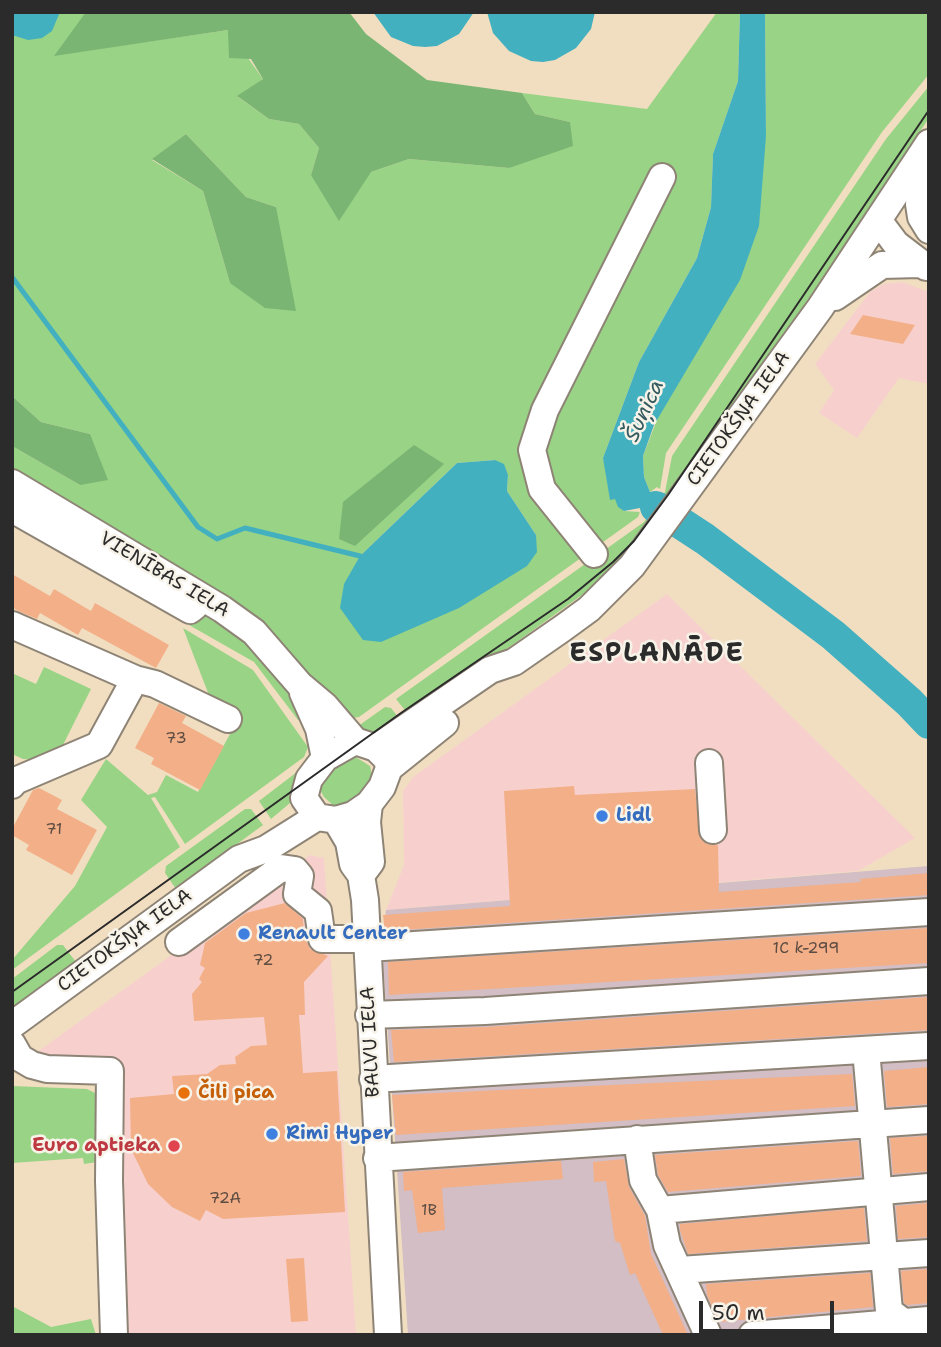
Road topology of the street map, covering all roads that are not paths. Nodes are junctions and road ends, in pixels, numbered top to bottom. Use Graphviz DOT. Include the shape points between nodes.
graph roads {
  1 [pos="929,143"];
  2 [pos="929,176"];
  3 [pos="662,177"];
  4 [pos="878,220"];
  5 [pos="929,230"];
  6 [pos="929,238"];
  7 [pos="924,266"];
  8 [pos="820,308"];
  9 [pos="12,483"];
  10 [pos="12,509"];
  11 [pos="101,548"];
  12 [pos="594,554"];
  13 [pos="12,625"];
  14 [pos="135,679"];
  15 [pos="300,685"];
  16 [pos="228,719"];
  17 [pos="373,752"];
  18 [pos="325,758"];
  19 [pos="709,764"];
  20 [pos="12,785"];
  21 [pos="369,804"];
  22 [pos="319,811"];
  23 [pos="713,830"];
  24 [pos="361,876"];
  25 [pos="929,912"];
  26 [pos="180,942"];
  27 [pos="368,943"];
  28 [pos="929,981"];
  29 [pos="369,1015"];
  30 [pos="12,1026"];
  31 [pos="12,1044"];
  32 [pos="929,1046"];
  33 [pos="866,1050"];
  34 [pos="373,1079"];
  35 [pos="929,1120"];
  36 [pos="872,1124"];
  37 [pos="637,1139"];
  38 [pos="377,1158"];
  39 [pos="929,1187"];
  40 [pos="878,1190"];
  41 [pos="660,1210"];
  42 [pos="929,1253"];
  43 [pos="883,1257"];
  44 [pos="680,1269"];
  45 [pos="929,1320"];
  46 [pos="906,1328"];
  47 [pos="114,1335"];
  48 [pos="388,1335"];
  49 [pos="708,1335"];
  50 [pos="752,1335"];
  1 -- 4 [label="street, CIETOKŠŅA IELA"];
  2 -- 5 [label="street" via="919,204"];
  3 -- 12 [label="street" via="545,410 532,450 542,489"];
  4 -- 6 [label="street" via="901,223"];
  4 -- 7 [label="street" via="896,244"];
  4 -- 8 [label="street, CIETOKŠŅA IELA"];
  7 -- 8 [label="street" via="882,265"];
  8 -- 17 [label="street, CIETOKŠŅA IELA" via="632,566 589,609 514,662 499,684 421,740"];
  9 -- 11 [label="street, VIENĪBAS IELA"];
  10 -- 11 [label="street"];
  11 -- 15 [label="street, VIENĪBAS IELA" via="204,598 254,632"];
  13 -- 14 [label="street"];
  14 -- 16 [label="street"];
  14 -- 20 [label="street" via="99,745"];
  15 -- 17 [label="street, VIENĪBAS IELA"];
  15 -- 18 [label="street, VIENĪBAS IELA"];
  17 -- 18 [label="street"];
  17 -- 21 [label="street" via="382,788"];
  18 -- 22 [label="street" via="309,779"];
  19 -- 23 [label="street"];
  21 -- 22 [label="street" via="354,814"];
  21 -- 24 [label="street, BALVU IELA" via="371,862"];
  22 -- 24 [label="street, BALVU IELA" via="346,835"];
  22 -- 30 [label="street, CIETOKŠŅA IELA" via="266,849 239,859"];
  24 -- 27 [label="street, BALVU IELA"];
  25 -- 27 [label="street"];
  26 -- 27 [label="street" via="281,868 295,870 300,876 297,894 318,911 322,939"];
  27 -- 29 [label="street, BALVU IELA"];
  28 -- 29 [label="street" via="485,1012"];
  29 -- 34 [label="street, BALVU IELA"];
  31 -- 47 [label="street" via="20,1058 32,1065 110,1071"];
  32 -- 33 [label="street"];
  33 -- 34 [label="street"];
  33 -- 36 [label="street"];
  34 -- 38 [label="street, BALVU IELA"];
  35 -- 36 [label="street"];
  36 -- 37 [label="street"];
  36 -- 40 [label="street"];
  37 -- 38 [label="street"];
  37 -- 41 [label="street" via="643,1180"];
  38 -- 48 [label="street, BALVU IELA"];
  39 -- 40 [label="street"];
  40 -- 41 [label="street"];
  40 -- 43 [label="street"];
  41 -- 44 [label="street" via="667,1245"];
  42 -- 43 [label="street"];
  43 -- 44 [label="street"];
  43 -- 46 [label="street" via="889,1311"];
  44 -- 49 [label="street"];
  45 -- 46 [label="street"];
  46 -- 50 [label="street"];
}
